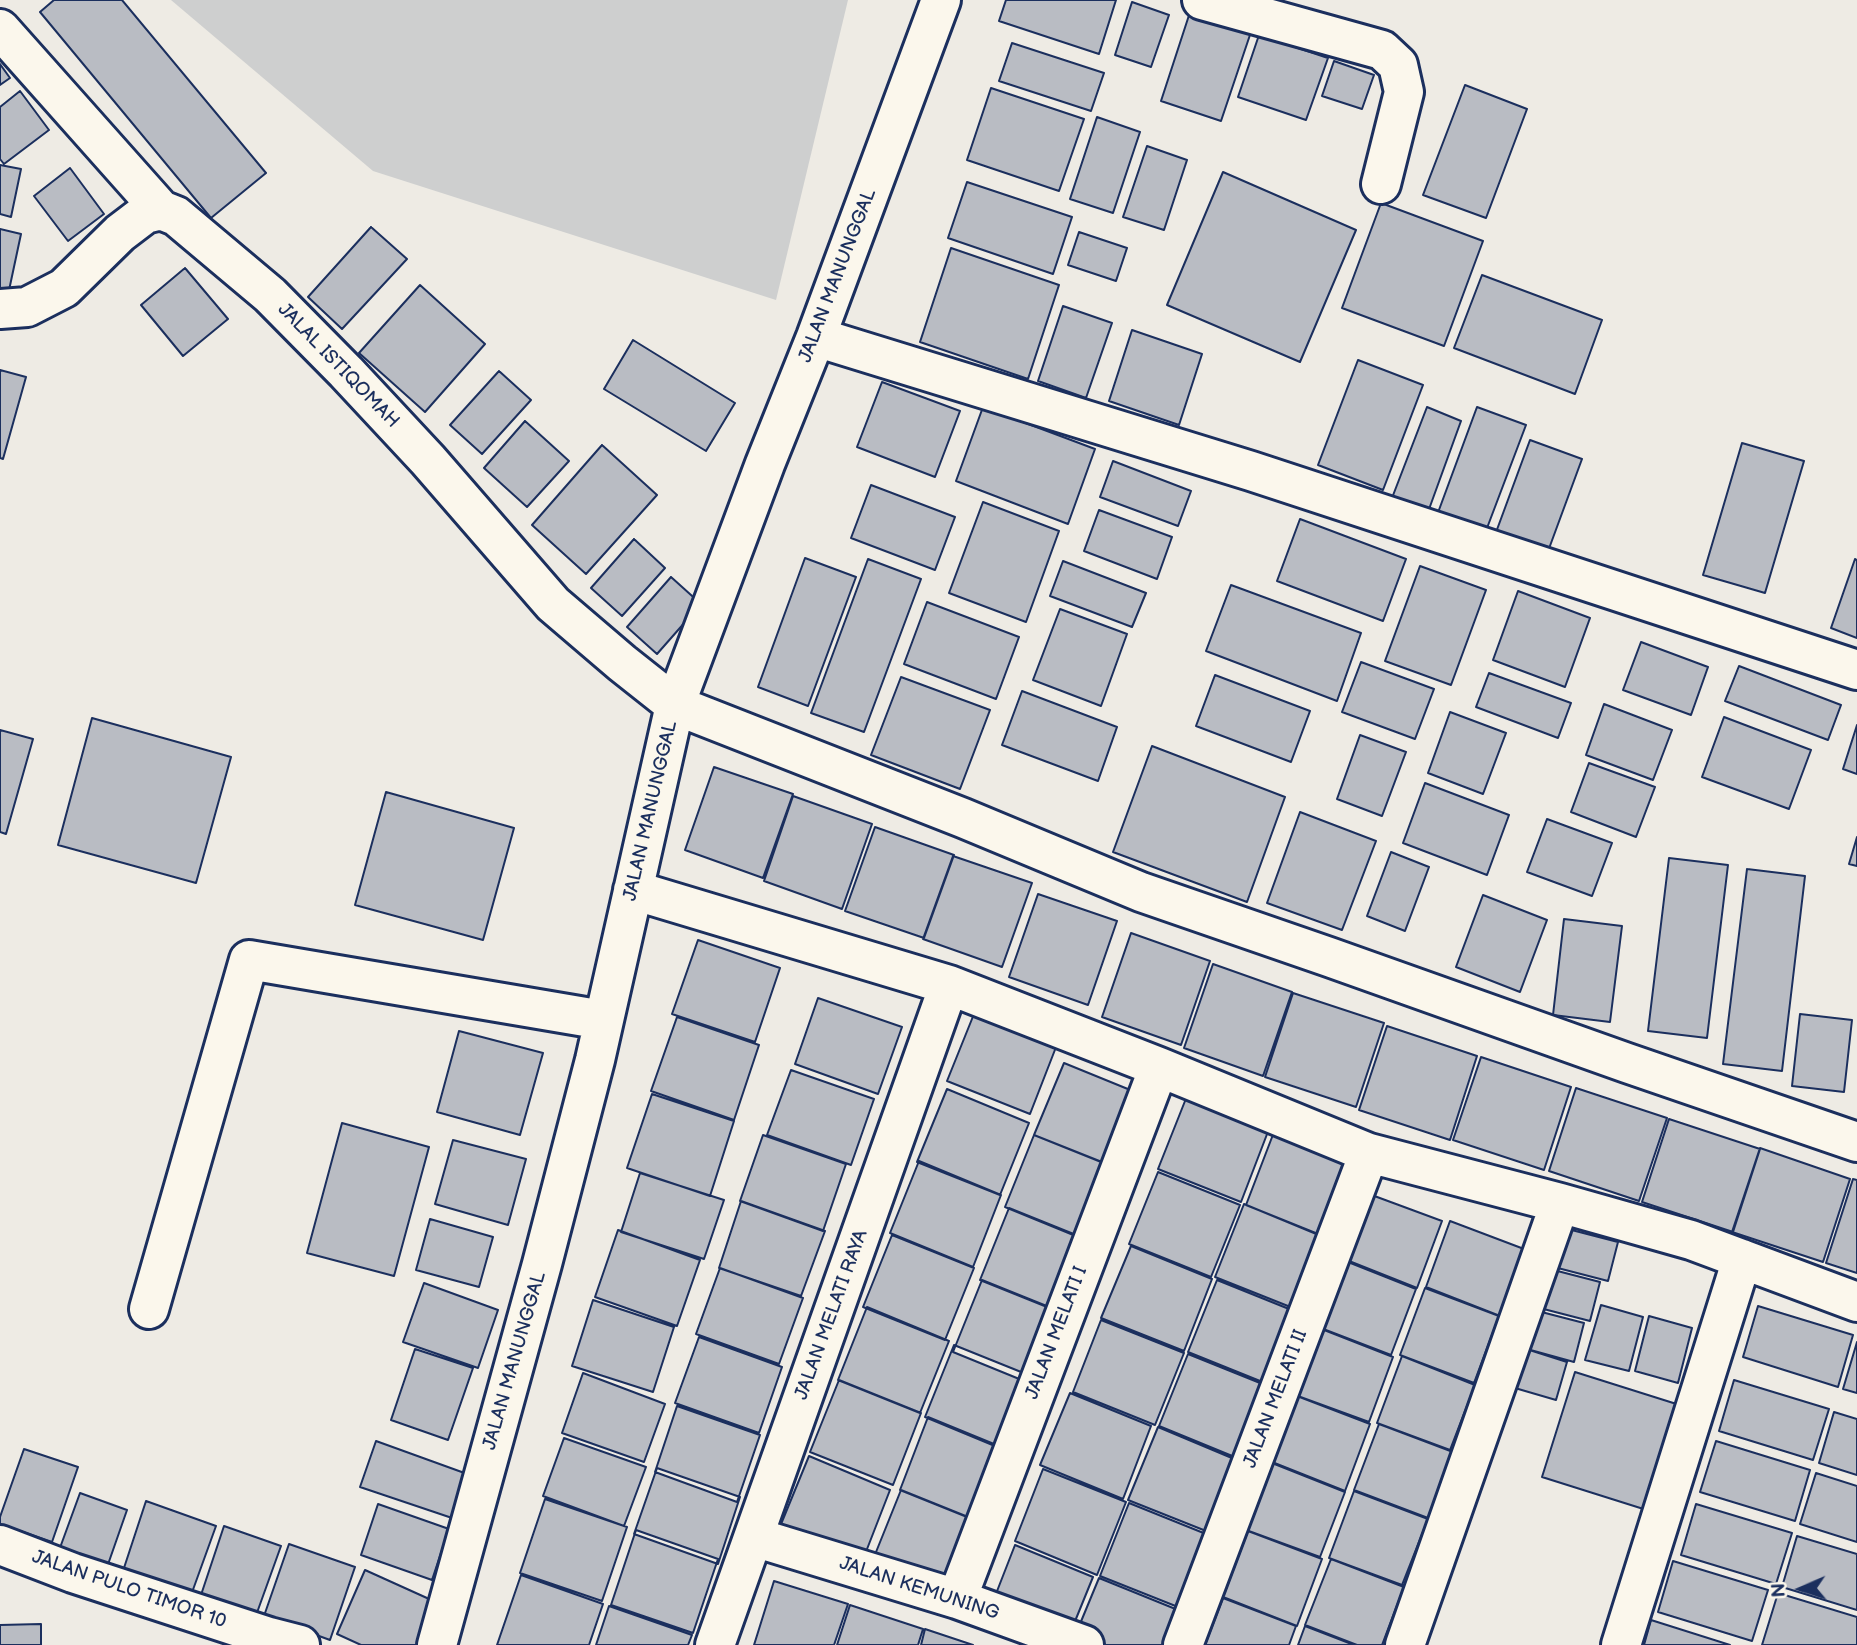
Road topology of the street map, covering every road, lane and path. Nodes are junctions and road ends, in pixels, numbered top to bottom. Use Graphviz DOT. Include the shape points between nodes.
graph roads {
  1 [pos="941,0"];
  2 [pos="1202,0"];
  3 [pos="0,29"];
  4 [pos="1381,184"];
  5 [pos="160,210"];
  6 [pos="0,309"];
  7 [pos="816,337"];
  8 [pos="1857,670"];
  9 [pos="675,705"];
  10 [pos="633,890"];
  11 [pos="949,985"];
  12 [pos="603,1020"];
  13 [pos="1159,1067"];
  14 [pos="1857,1142"];
  15 [pos="1369,1153"];
  16 [pos="1560,1203"];
  17 [pos="1742,1259"];
  18 [pos="1857,1302"];
  19 [pos="149,1309"];
  20 [pos="754,1537"];
  21 [pos="0,1545"];
  22 [pos="957,1599"];
  23 [pos="300,1645"];
  24 [pos="437,1645"];
  25 [pos="715,1645"];
  26 [pos="1084,1645"];
  27 [pos="1183,1645"];
  28 [pos="1405,1645"];
  29 [pos="1621,1645"];
  1 -- 7 [label="street, JALAN MANUNGGAL"];
  2 -- 4 [label="street" via="1382,50 1398,65 1404,92"];
  3 -- 5 [label="street, JALAL ISTIQOMAH"];
  5 -- 6 [label="street" via="145,214 120,233 64,288 27,307"];
  5 -- 9 [label="street, JALAL ISTIQOMAH" via="176,216 270,295 428,460 553,604"];
  7 -- 8 [label="street" via="1251,471"];
  7 -- 9 [label="street, JALAN MANUNGGAL"];
  9 -- 10 [label="street, JALAN MANUNGGAL"];
  9 -- 14 [label="street, JALAL ISTIQOMAH" via="1141,892"];
  10 -- 11 [label="street"];
  10 -- 12 [label="street, JALAN MANUNGGAL"];
  11 -- 13 [label="street"];
  11 -- 20 [label="street, JALAN MELATI RAYA"];
  12 -- 19 [label="street" via="248,960"];
  12 -- 24 [label="street, JALAN MANUNGGAL" via="542,1264"];
  13 -- 15 [label="street"];
  13 -- 22 [label="street, JALAN MELATI I"];
  15 -- 16 [label="street"];
  15 -- 27 [label="street, JALAN MELATI II"];
  16 -- 17 [label="street"];
  16 -- 28 [label="street"];
  17 -- 18 [label="street"];
  17 -- 29 [label="street"];
  20 -- 22 [label="street, JALAN KEMUNING"];
  20 -- 25 [label="street, JALAN MELATI RAYA"];
  21 -- 23 [label="street, JALAN PULO TIMOR 10"];
  22 -- 26 [label="street, JALAN KEMUNING"];
}
